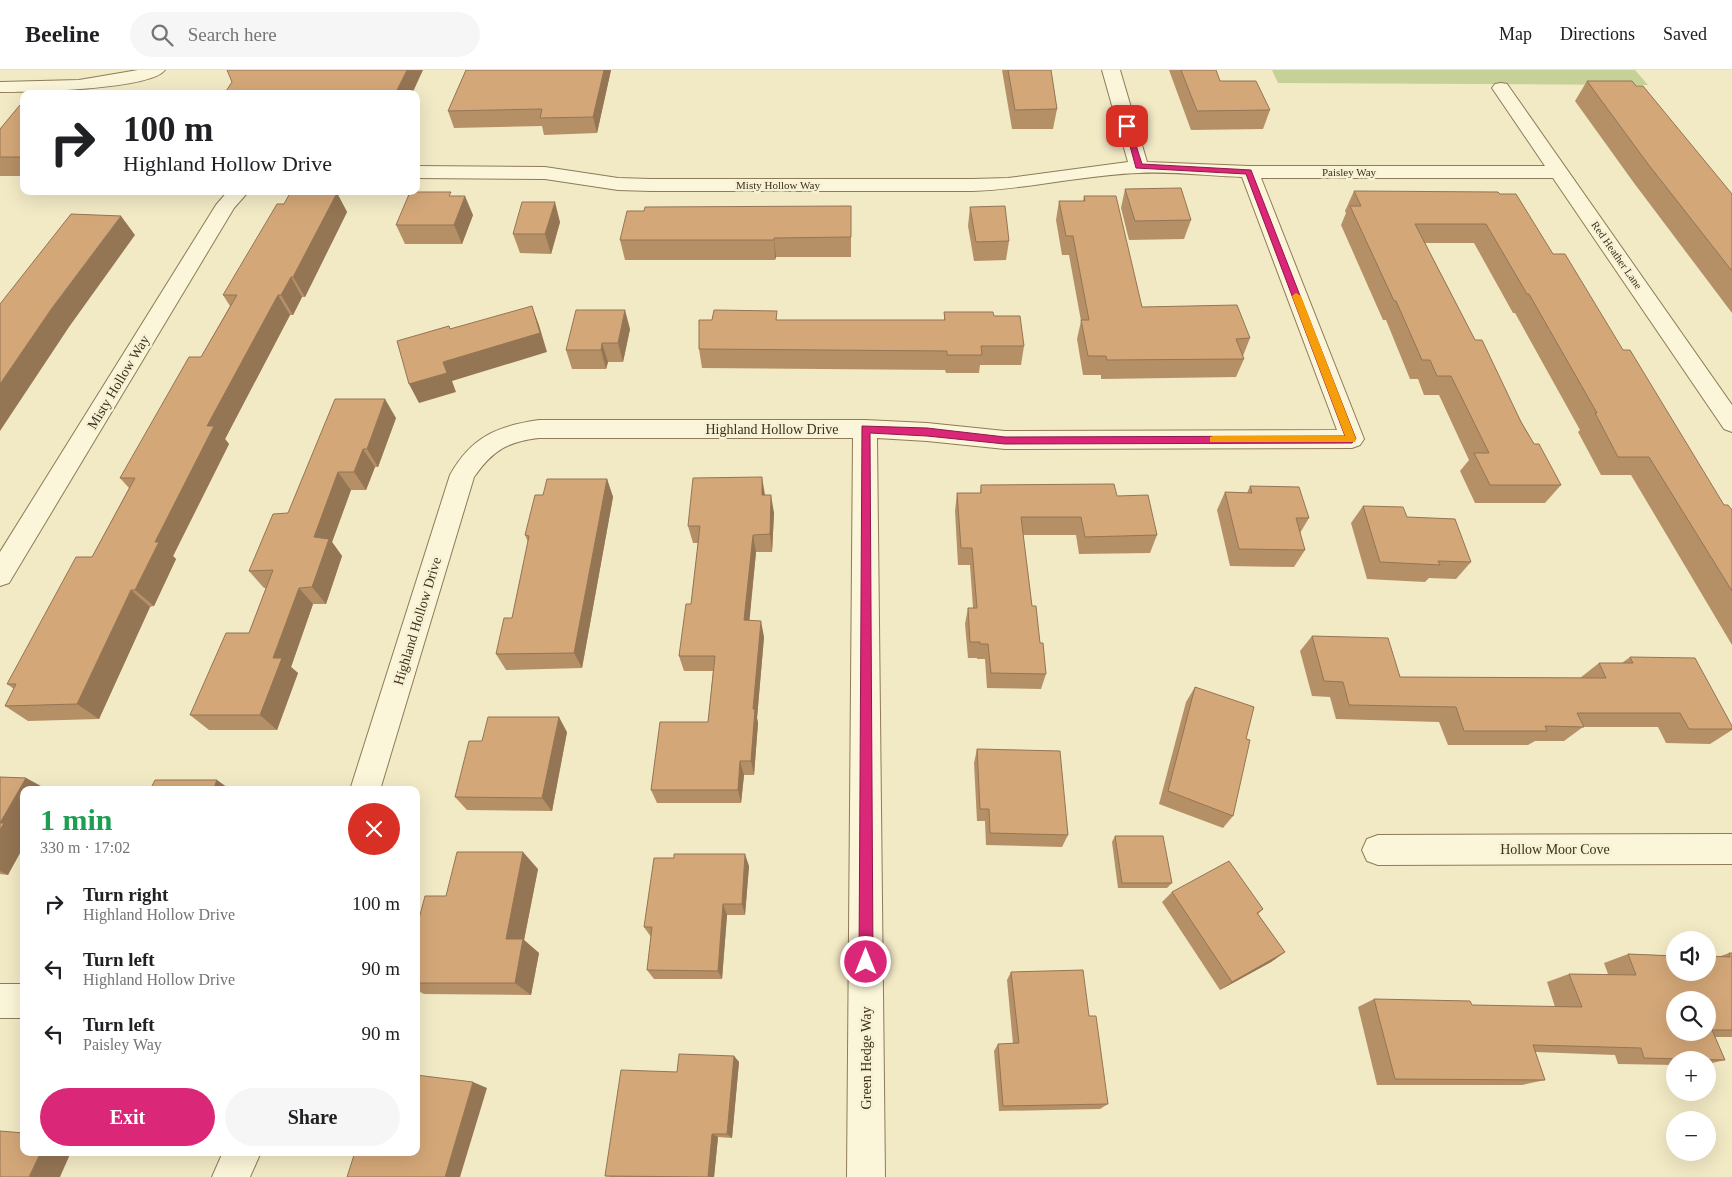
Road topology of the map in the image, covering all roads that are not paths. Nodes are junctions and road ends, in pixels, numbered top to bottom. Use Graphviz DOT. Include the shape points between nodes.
graph roads {
  1 [pos="156,70"];
  2 [pos="1111,70"];
  3 [pos="0,87"];
  4 [pos="1500,88"];
  5 [pos="1139,167"];
  6 [pos="420,172"];
  7 [pos="1249,172"];
  8 [pos="1559,172"];
  9 [pos="235,195"];
  10 [pos="1732,423"];
  11 [pos="865,429"];
  12 [pos="0,575"];
  13 [pos="366,786"];
  14 [pos="1732,849"];
  15 [pos="1378,850"];
  16 [pos="0,1001"];
  17 [pos="20,1001"];
  18 [pos="240,1156"];
  19 [pos="231,1177"];
  20 [pos="866,1177"];
  1 -- 3 [label="street" via="132,78 81,86"];
  2 -- 5 [label="street"];
  4 -- 8 [label="street, Red Heather Lane"];
  5 -- 6 [label="street, Misty Hollow Way" via="1008,184 972,185 643,185 545,172"];
  5 -- 7 [label="street, Paisley Way"];
  7 -- 8 [label="street, Paisley Way"];
  7 -- 11 [label="street, Highland Hollow Drive" via="1352,439 1005,440"];
  8 -- 10 [label="street, Red Heather Lane"];
  9 -- 12 [label="street, Misty Hollow Way"];
  11 -- 13 [label="street, Highland Hollow Drive" via="538,428 494,440 476,455 462,475"];
  11 -- 20 [label="street, Green Hedge Way"];
  14 -- 15 [label="street, Hollow Moor Cove"];
  16 -- 17 [label="street"];
  18 -- 19 [label="street"];
}
